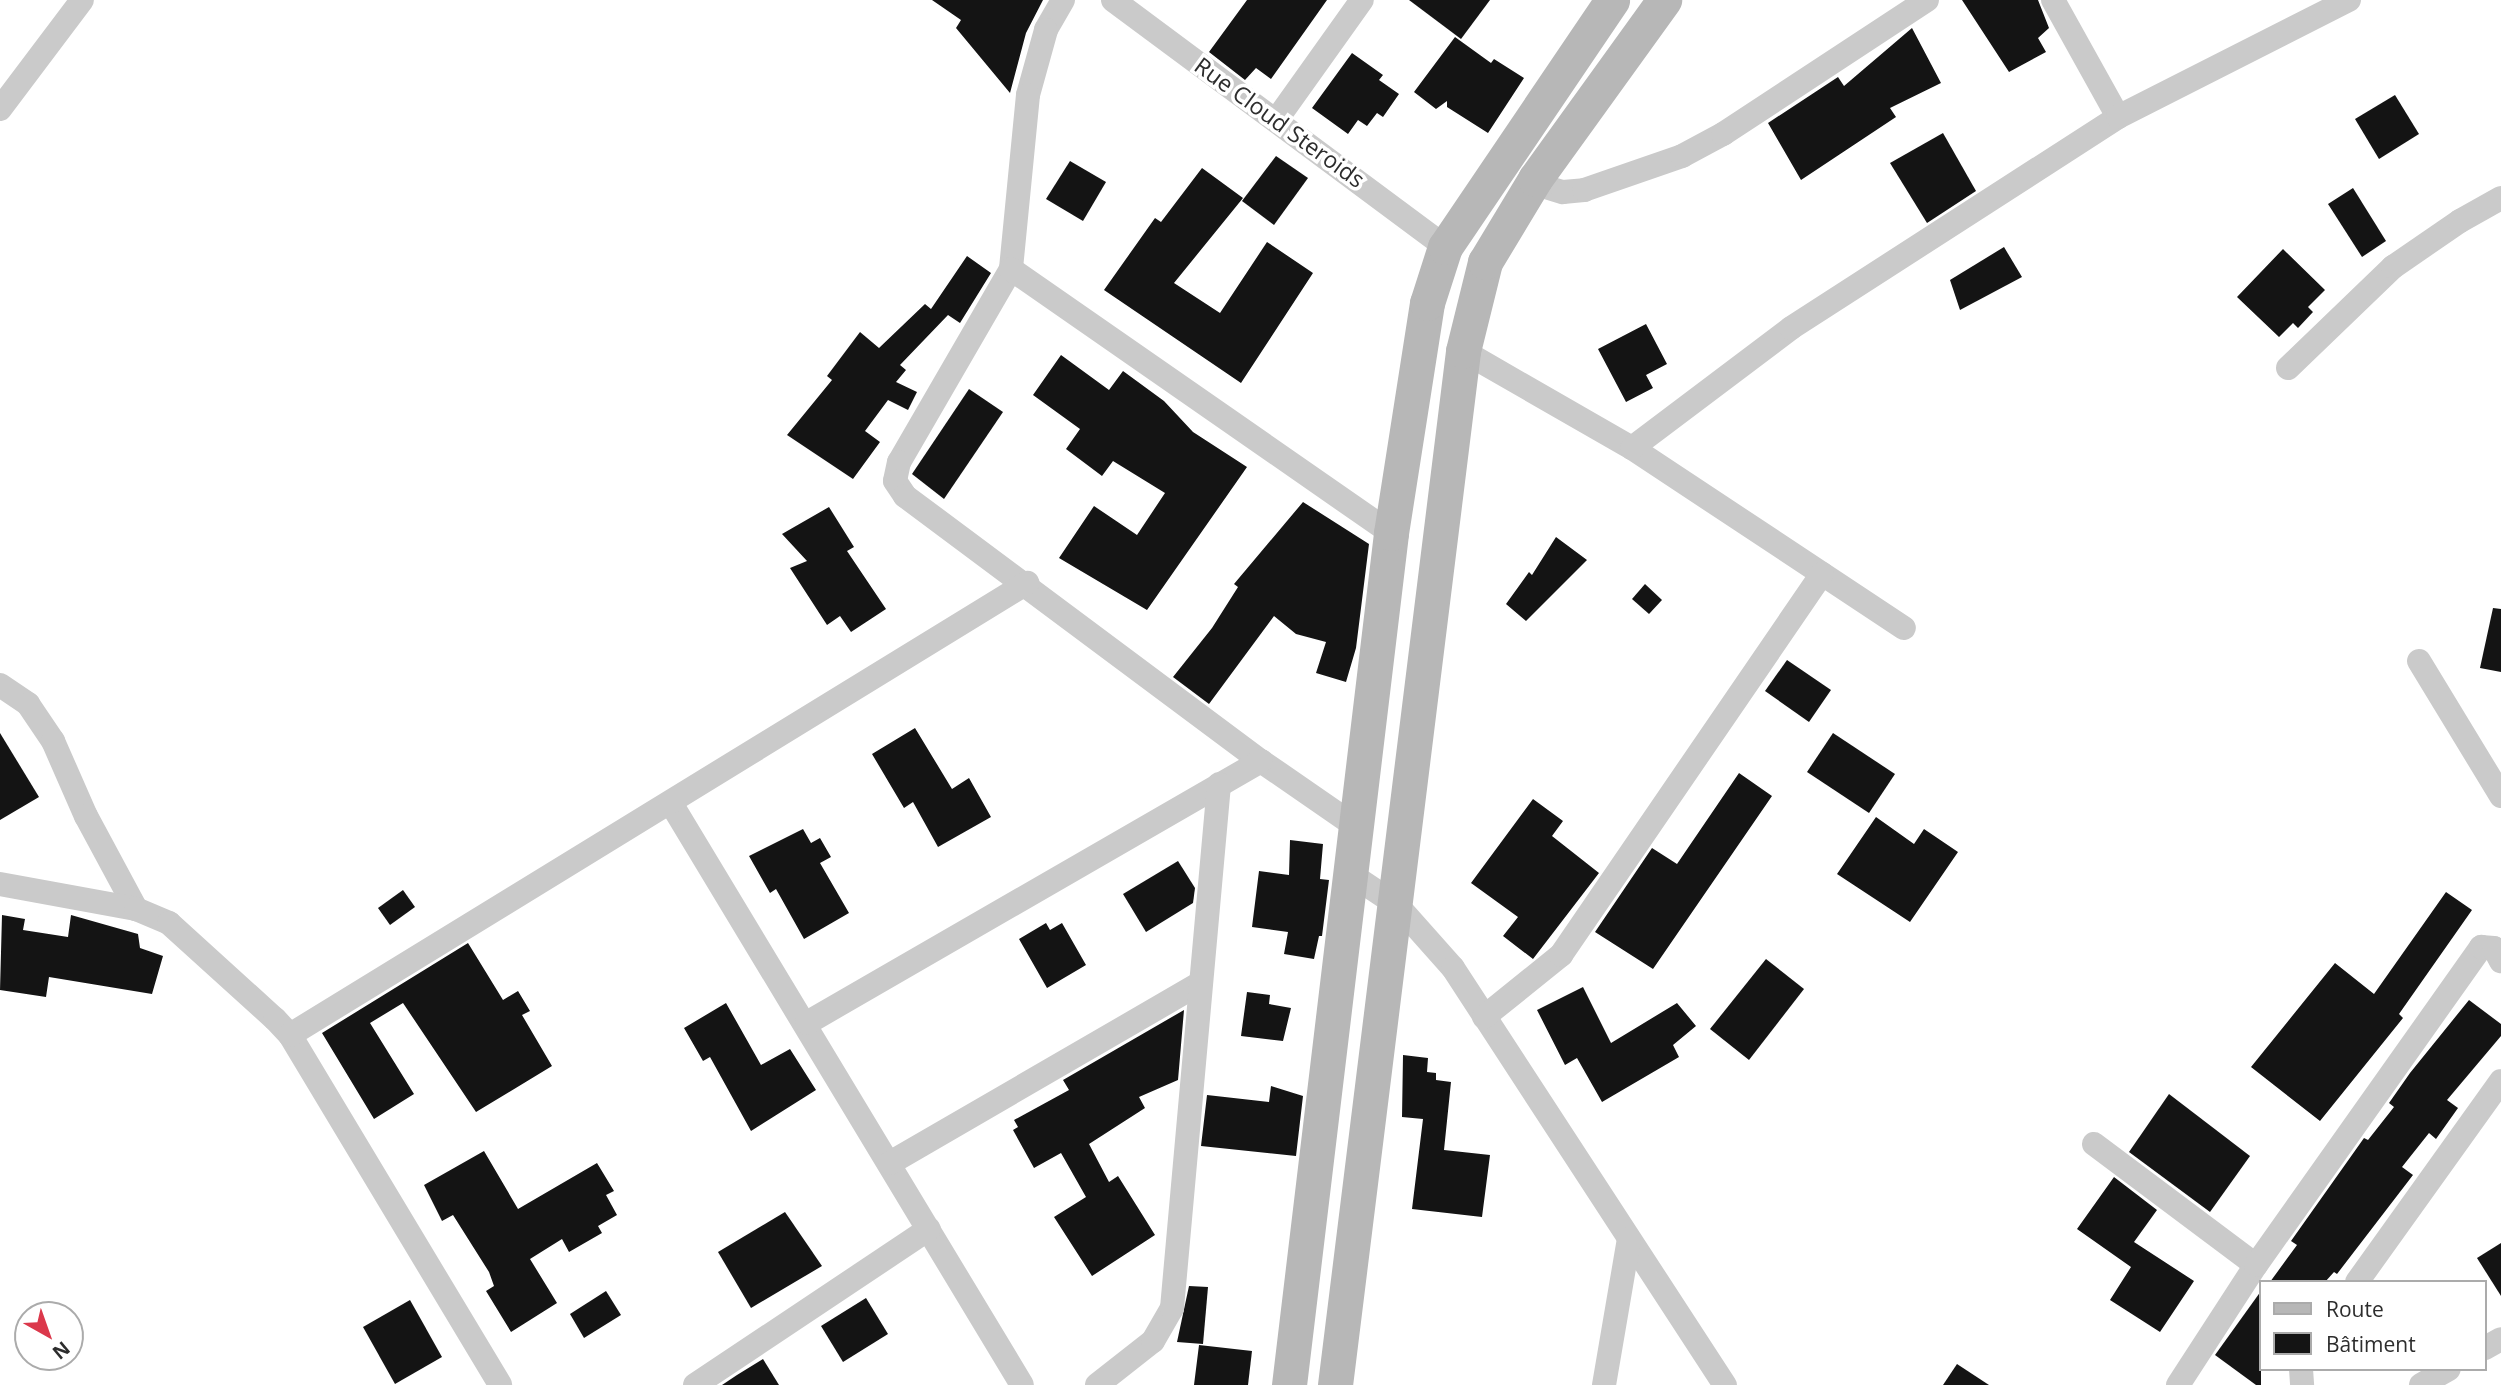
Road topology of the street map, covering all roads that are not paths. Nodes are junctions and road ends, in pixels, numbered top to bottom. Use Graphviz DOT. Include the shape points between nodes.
graph roads {
  1 [pos="82,0"];
  2 [pos="1063,0"];
  3 [pos="1112,0"];
  4 [pos="1362,0"];
  5 [pos="1612,0"];
  6 [pos="1664,0"];
  7 [pos="1927,0"];
  8 [pos="2053,0"];
  9 [pos="2349,0"];
  10 [pos="0,109"];
  11 [pos="2118,117"];
  12 [pos="1276,119"];
  13 [pos="1535,179"];
  14 [pos="2501,198"];
  15 [pos="1445,247"];
  16 [pos="1011,269"];
  17 [pos="1462,351"];
  18 [pos="2288,368"];
  19 [pos="1633,449"];
  20 [pos="1391,533"];
  21 [pos="1822,574"];
  22 [pos="1027,583"];
  23 [pos="1904,628"];
  24 [pos="2419,661"];
  25 [pos="0,685"];
  26 [pos="1261,761"];
  27 [pos="1219,784"];
  28 [pos="2501,796"];
  29 [pos="672,805"];
  30 [pos="1358,828"];
  31 [pos="1352,875"];
  32 [pos="0,884"];
  33 [pos="1397,905"];
  34 [pos="135,909"];
  35 [pos="2501,961"];
  36 [pos="1201,983"];
  37 [pos="1484,1017"];
  38 [pos="807,1023"];
  39 [pos="290,1035"];
  40 [pos="2501,1081"];
  41 [pos="2094,1144"];
  42 [pos="890,1163"];
  43 [pos="929,1229"];
  44 [pos="1629,1239"];
  45 [pos="2256,1265"];
  46 [pos="2358,1280"];
  47 [pos="2446,1371"];
  48 [pos="499,1385"];
  49 [pos="695,1385"];
  50 [pos="1022,1385"];
  51 [pos="1097,1385"];
  52 [pos="1289,1385"];
  53 [pos="1335,1385"];
  54 [pos="1604,1385"];
  55 [pos="1725,1385"];
  56 [pos="2178,1385"];
  57 [pos="2421,1385"];
  1 -- 10 [label="street"];
  2 -- 16 [label="street" via="1046,30 1028,95"];
  3 -- 12 [label="street, Rue Cloud Steroids"];
  4 -- 12 [label="street"];
  5 -- 15 [label="main road"];
  6 -- 13 [label="main road"];
  7 -- 13 [label="street" via="1682,156 1584,190 1563,191 1536,184"];
  8 -- 11 [label="street"];
  9 -- 11 [label="street"];
  11 -- 19 [label="street" via="1790,328"];
  12 -- 15 [label="street, Rue Cloud Steroids"];
  13 -- 17 [label="main road" via="1485,262"];
  14 -- 18 [label="street" via="2460,220 2393,267"];
  15 -- 20 [label="main road" via="1427,303"];
  16 -- 20 [label="street"];
  16 -- 22 [label="street" via="899,462 895,481 905,496"];
  17 -- 19 [label="street"];
  17 -- 33 [label="main road"];
  19 -- 21 [label="street"];
  20 -- 30 [label="main road"];
  21 -- 23 [label="street"];
  21 -- 37 [label="street" via="1561,955"];
  22 -- 26 [label="street"];
  22 -- 29 [label="street"];
  24 -- 28 [label="street"];
  25 -- 34 [label="street" via="28,704 53,741"];
  26 -- 27 [label="street"];
  26 -- 30 [label="street"];
  27 -- 36 [label="street"];
  27 -- 38 [label="street"];
  29 -- 38 [label="street"];
  29 -- 39 [label="street"];
  30 -- 31 [label="main road"];
  31 -- 33 [label="street"];
  31 -- 52 [label="main road"];
  32 -- 34 [label="street"];
  33 -- 37 [label="street" via="1453,968"];
  33 -- 53 [label="main road"];
  34 -- 39 [label="street" via="169,923"];
  35 -- 45 [label="street" via="2494,948 2481,947"];
  36 -- 42 [label="street"];
  36 -- 51 [label="street" via="1172,1307 1153,1341"];
  37 -- 44 [label="street"];
  38 -- 42 [label="street"];
  39 -- 48 [label="street"];
  40 -- 46 [label="street"];
  41 -- 45 [label="street"];
  42 -- 43 [label="street"];
  43 -- 49 [label="street"];
  43 -- 50 [label="street"];
  44 -- 54 [label="street"];
  44 -- 55 [label="street"];
  45 -- 56 [label="street"];
  47 -- 57 [label="street"];
}
